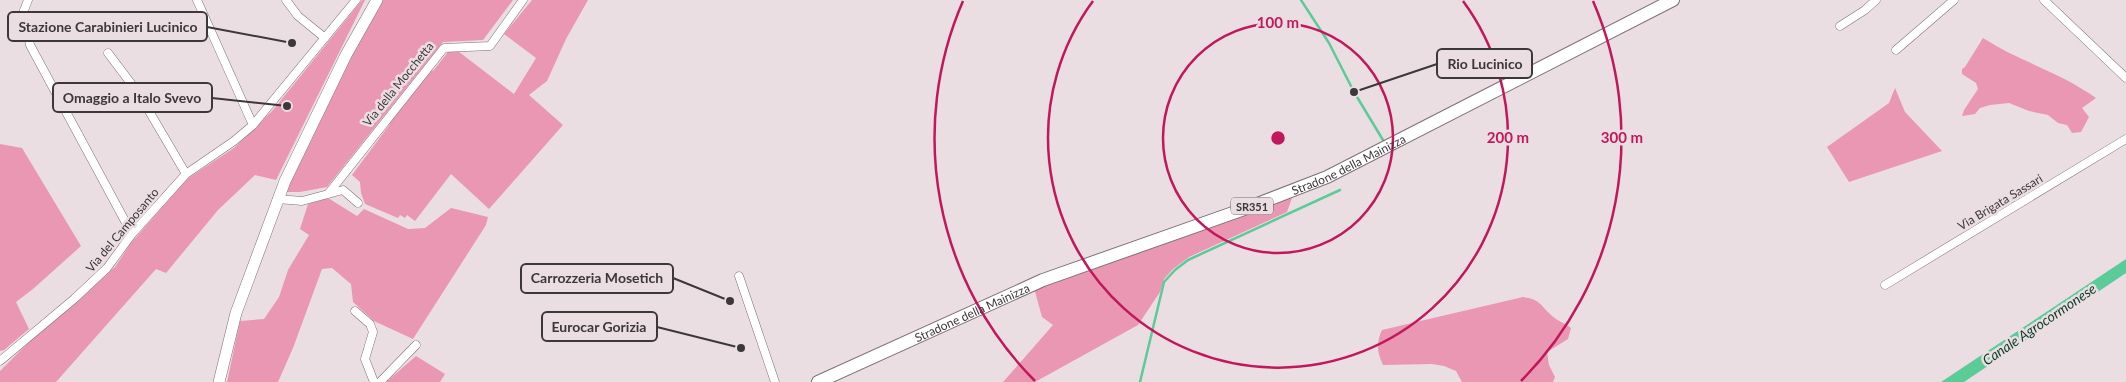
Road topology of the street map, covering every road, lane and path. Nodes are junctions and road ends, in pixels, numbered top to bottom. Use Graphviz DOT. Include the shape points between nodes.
graph roads {
  1 [pos="28,0"];
  2 [pos="197,0"];
  3 [pos="286,0"];
  4 [pos="356,0"];
  5 [pos="377,0"];
  6 [pos="523,0"];
  7 [pos="1674,0"];
  8 [pos="1876,0"];
  9 [pos="1954,0"];
  10 [pos="2044,0"];
  11 [pos="1840,26"];
  12 [pos="325,38"];
  13 [pos="1896,50"];
  14 [pos="108,53"];
  15 [pos="2126,78"];
  16 [pos="253,125"];
  17 [pos="2126,139"];
  18 [pos="186,174"];
  19 [pos="328,194"];
  20 [pos="278,199"];
  21 [pos="358,203"];
  22 [pos="132,234"];
  23 [pos="738,276"];
  24 [pos="1885,285"];
  25 [pos="355,310"];
  26 [pos="416,345"];
  27 [pos="0,361"];
  28 [pos="219,382"];
  29 [pos="374,382"];
  30 [pos="380,382"];
  31 [pos="775,382"];
  32 [pos="818,382"];
  1 -- 22 [label="street" via="23,14 30,46"];
  2 -- 16 [label="street"];
  3 -- 12 [label="street" via="298,16"];
  4 -- 12 [label="street, Via del Camposanto"];
  5 -- 20 [label="street" via="346,55"];
  6 -- 19 [label="street, Via della Mocchetta" via="490,46 444,48"];
  7 -- 32 [label="main road, Stradone della Mainizza / SR351" via="1327,177 1043,280"];
  8 -- 11 [label="street"];
  9 -- 13 [label="street"];
  10 -- 15 [label="street"];
  12 -- 16 [label="street, Via del Camposanto"];
  14 -- 18 [label="street" via="139,94"];
  16 -- 18 [label="street, Via del Camposanto"];
  17 -- 24 [label="street, Via Brigata Sassari"];
  18 -- 22 [label="street, Via del Camposanto"];
  19 -- 20 [label="street" via="302,201"];
  19 -- 21 [label="street" via="343,190"];
  20 -- 28 [label="street" via="236,312"];
  22 -- 27 [label="street, Via del Camposanto" via="107,268"];
  23 -- 31 [label="street"];
  25 -- 29 [label="street" via="370,324 373,332 365,359"];
  26 -- 30 [label="street"];
}
